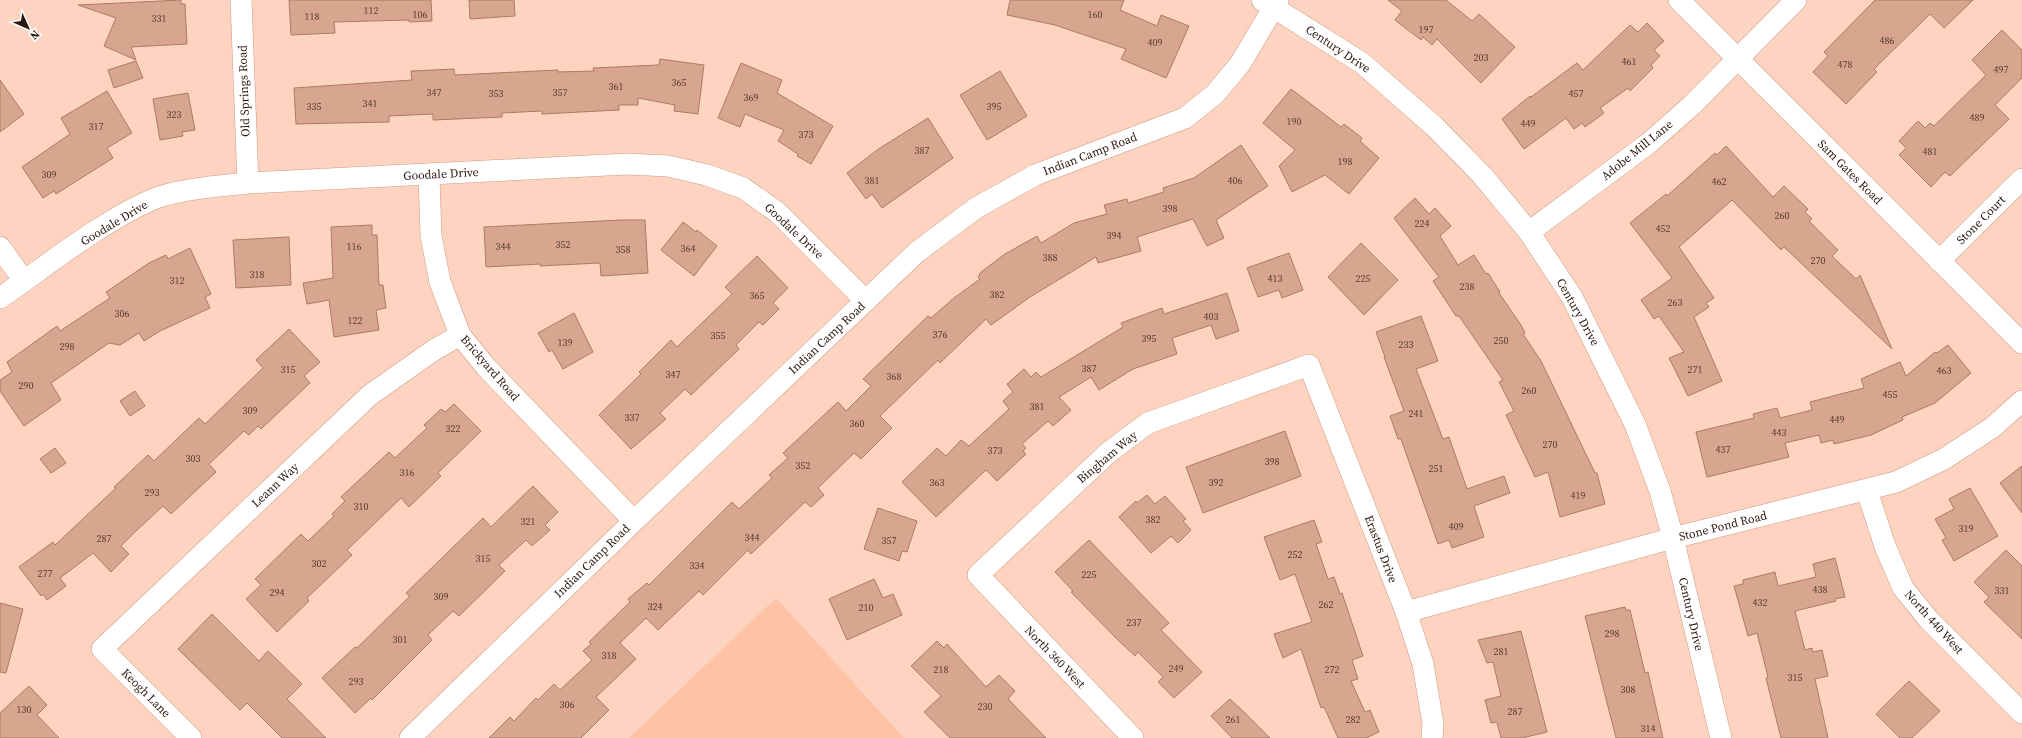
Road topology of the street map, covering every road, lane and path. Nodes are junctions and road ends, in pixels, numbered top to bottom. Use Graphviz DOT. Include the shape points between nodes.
graph roads {
  1 [pos="241,0"];
  2 [pos="1679,0"];
  3 [pos="1796,0"];
  4 [pos="1271,2"];
  5 [pos="1737,60"];
  6 [pos="429,175"];
  7 [pos="2022,179"];
  8 [pos="248,183"];
  9 [pos="1529,232"];
  10 [pos="0,247"];
  11 [pos="1939,260"];
  12 [pos="24,281"];
  13 [pos="0,298"];
  14 [pos="866,301"];
  15 [pos="460,335"];
  16 [pos="2022,343"];
  17 [pos="1309,365"];
  18 [pos="2022,402"];
  19 [pos="1867,491"];
  20 [pos="634,521"];
  21 [pos="1673,538"];
  22 [pos="978,575"];
  23 [pos="1406,612"];
  24 [pos="102,649"];
  25 [pos="2022,713"];
  26 [pos="190,738"];
  27 [pos="410,738"];
  28 [pos="1133,738"];
  29 [pos="1432,738"];
  30 [pos="1721,738"];
  1 -- 8 [label="street, Old Springs Road"];
  2 -- 5 [label="street, Sam Gates Road"];
  3 -- 5 [label="street, Adobe Mill Lane"];
  4 -- 9 [label="street, Century Drive" via="1362,63 1434,126 1482,175"];
  4 -- 14 [label="street, Indian Camp Road" via="1240,64 1215,94 1185,118 1035,175 976,208 917,252"];
  5 -- 9 [label="street, Adobe Mill Lane" via="1649,143"];
  5 -- 11 [label="street, Sam Gates Road"];
  6 -- 8 [label="street, Goodale Drive"];
  6 -- 14 [label="street, Goodale Drive" via="627,164 668,166 707,175 743,188 777,212"];
  6 -- 15 [label="street, Brickyard Road" via="431,236 440,282"];
  7 -- 11 [label="street, Stone Court"];
  8 -- 12 [label="street, Goodale Drive" via="191,190 152,200 105,225"];
  9 -- 21 [label="street, Century Drive" via="1572,298 1608,367 1640,437 1660,491"];
  10 -- 12 [label="street"];
  11 -- 16 [label="street, Sam Gates Road"];
  12 -- 13 [label="street, Goodale Drive"];
  14 -- 20 [label="street, Indian Camp Road"];
  15 -- 20 [label="street, Brickyard Road" via="486,367"];
  15 -- 24 [label="street, Leann Way" via="370,395"];
  17 -- 22 [label="street, Bingham Way" via="1148,424 1109,452"];
  17 -- 23 [label="street, Erastus Drive"];
  18 -- 19 [label="street, Stone Pond Road" via="1993,427 1944,459 1896,482"];
  19 -- 21 [label="street, Stone Pond Road"];
  19 -- 25 [label="street, North 440 West" via="1885,546 1903,588 1930,620"];
  20 -- 27 [label="street, Indian Camp Road"];
  21 -- 23 [label="street, Stone Pond Road"];
  21 -- 30 [label="street, Century Drive"];
  22 -- 28 [label="street, North 360 West"];
  23 -- 29 [label="street, Erastus Drive" via="1423,664 1433,724"];
  24 -- 26 [label="street, Keogh Lane"];
}
